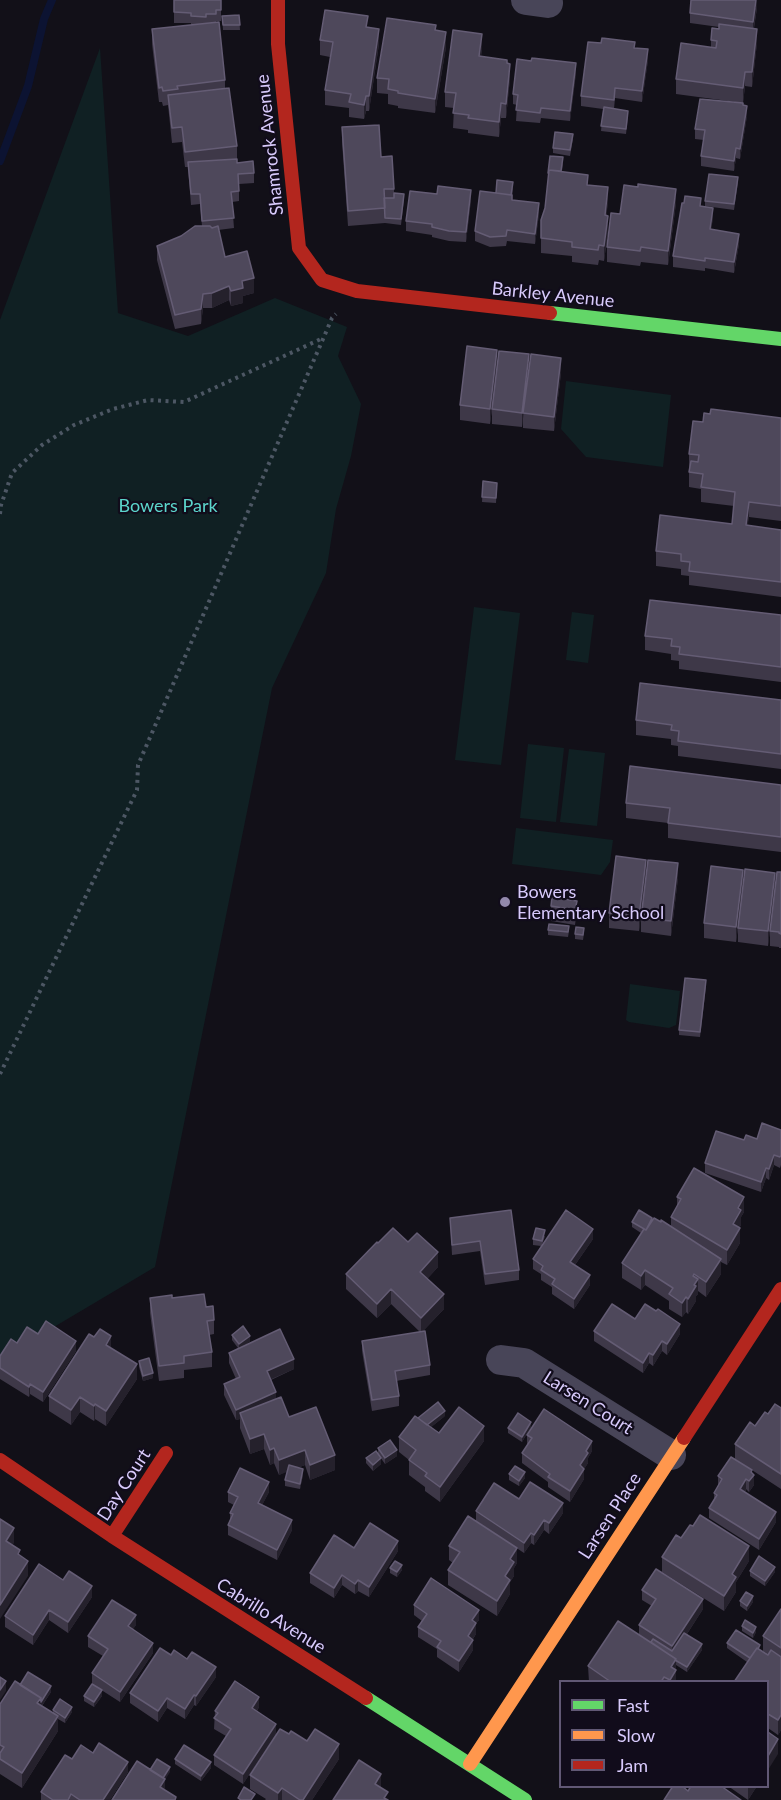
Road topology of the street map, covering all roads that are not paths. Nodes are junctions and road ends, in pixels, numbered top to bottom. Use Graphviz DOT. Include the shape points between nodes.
graph roads {
  1 [pos="278,0"];
  2 [pos="322,280"];
  3 [pos="781,339"];
  4 [pos="781,1289"];
  5 [pos="501,1360"];
  6 [pos="166,1452"];
  7 [pos="672,1455"];
  8 [pos="0,1460"];
  9 [pos="111,1536"];
  10 [pos="470,1764"];
  11 [pos="525,1800"];
  1 -- 2 [label="street, Shamrock Avenue" via="278,44 298,248"];
  2 -- 3 [label="street, Barkley Avenue" via="357,291"];
  4 -- 7 [label="street, Larsen Place"];
  5 -- 7 [label="street, Larsen Court" via="524,1363"];
  6 -- 9 [label="street, Day Court"];
  7 -- 10 [label="street, Larsen Place"];
  8 -- 9 [label="street, Cabrillo Avenue"];
  9 -- 10 [label="street, Cabrillo Avenue"];
  10 -- 11 [label="street, Cabrillo Avenue"];
}
